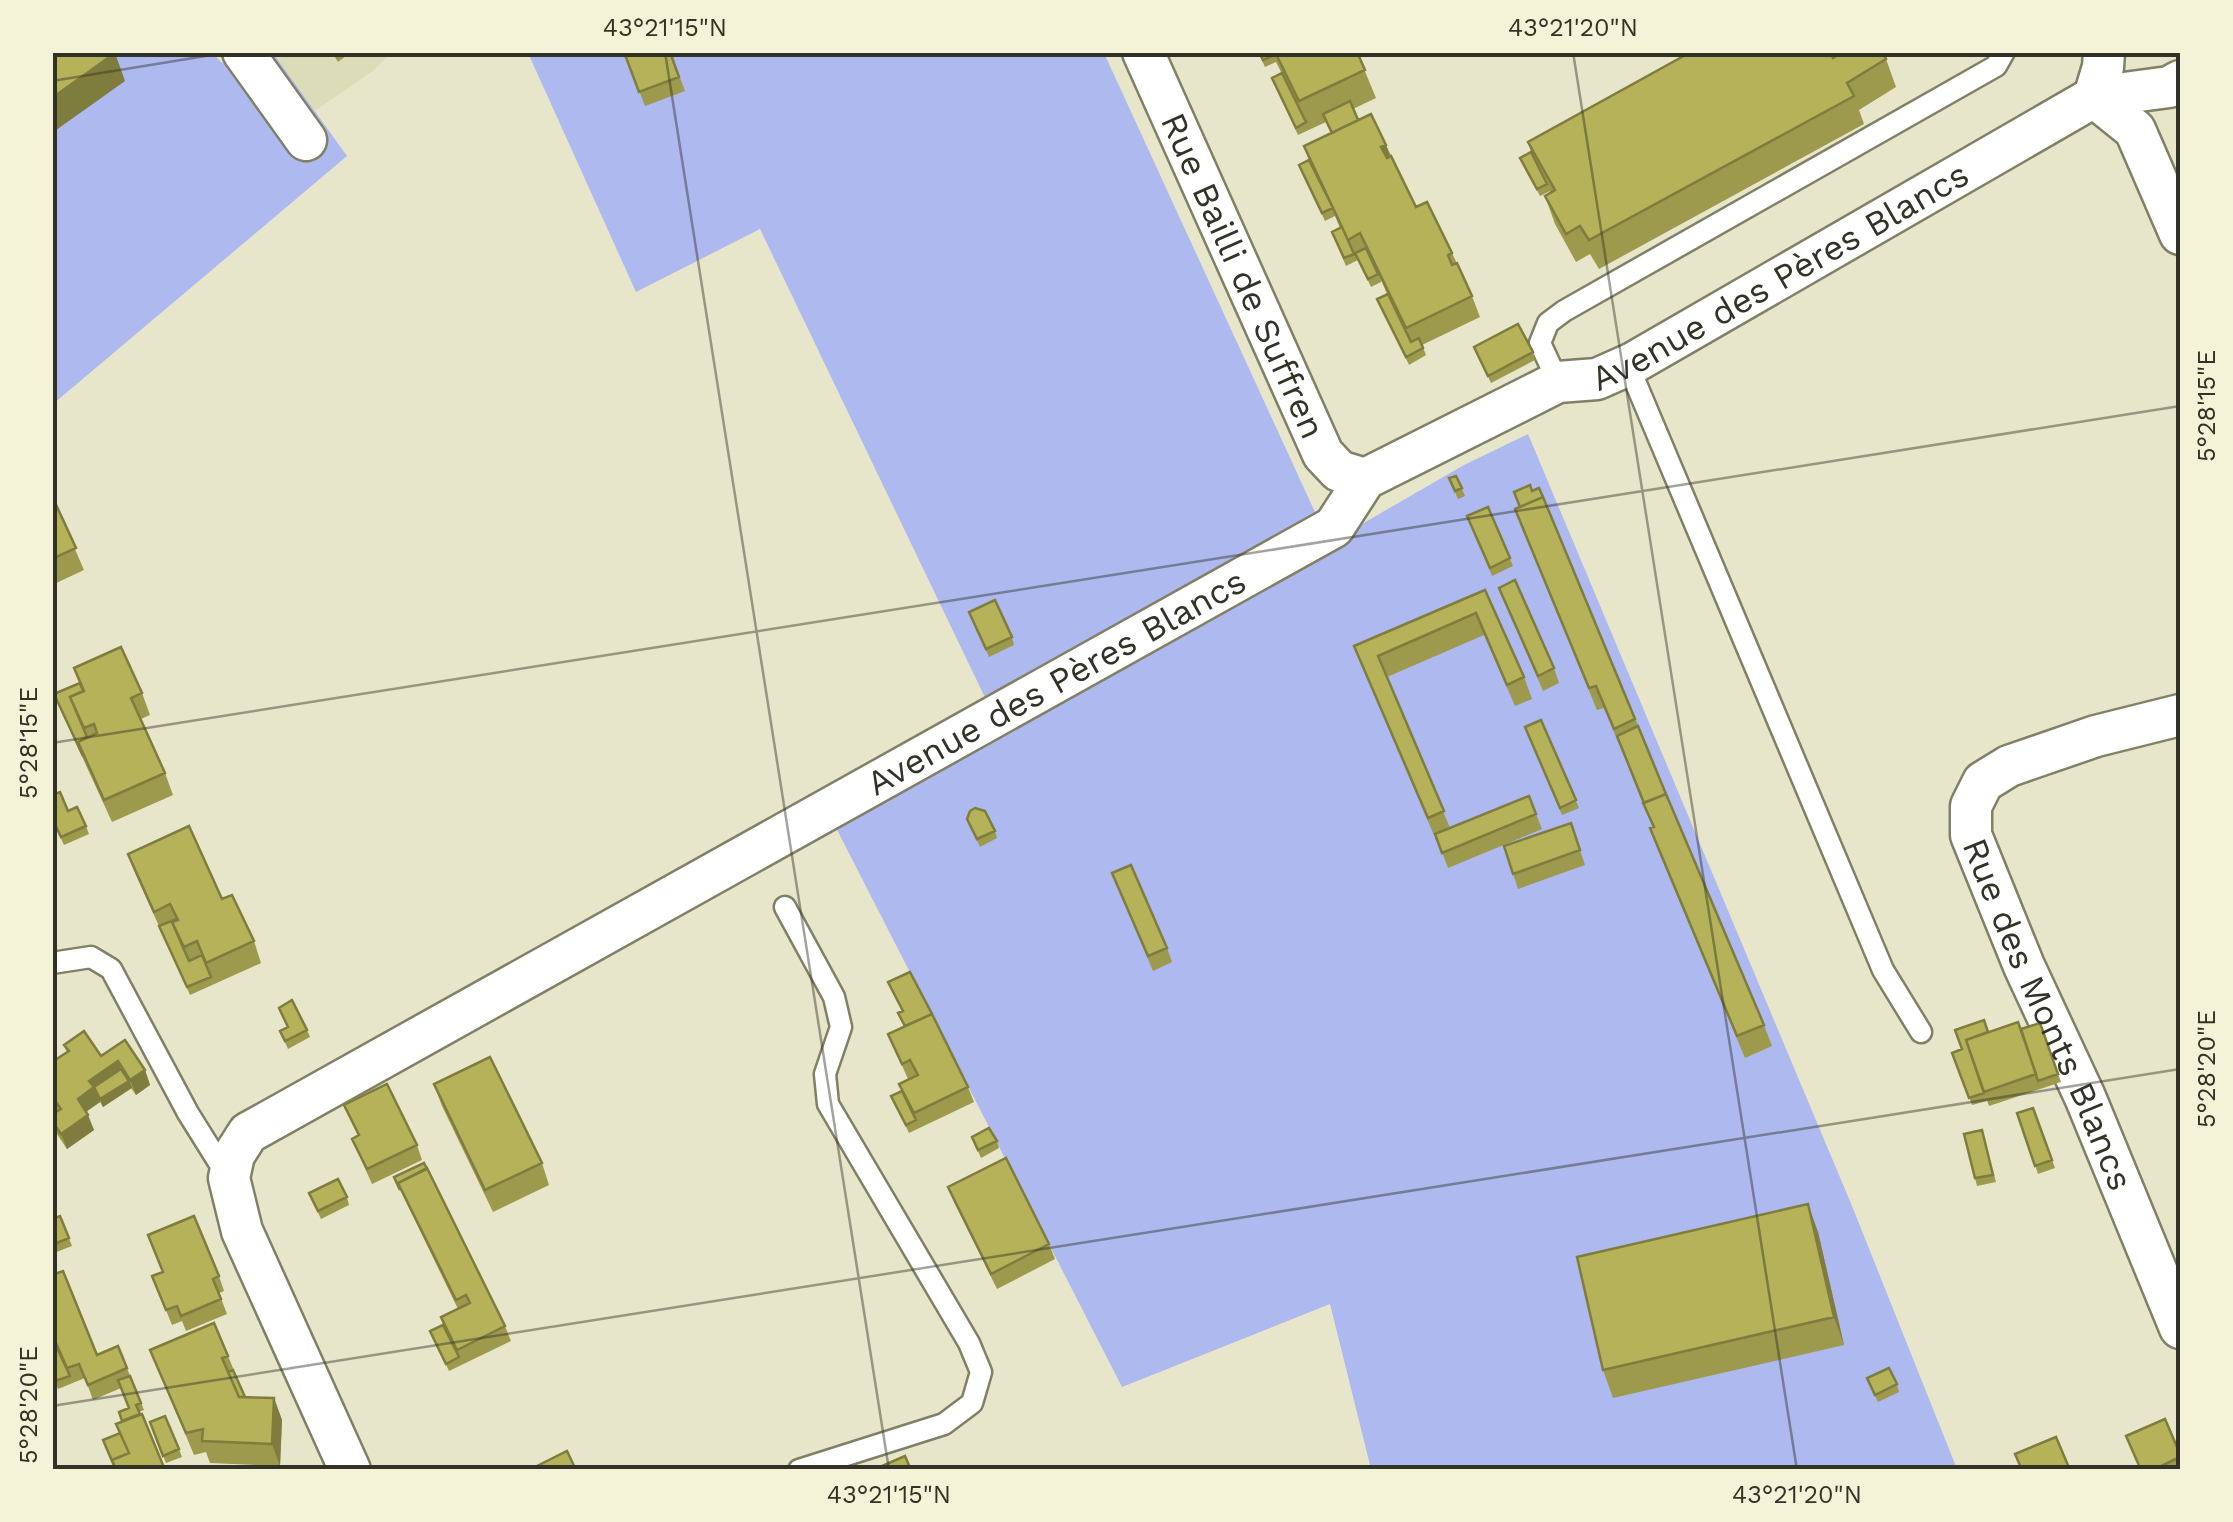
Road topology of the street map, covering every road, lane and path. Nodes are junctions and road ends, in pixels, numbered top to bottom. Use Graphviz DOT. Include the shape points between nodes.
graph roads {
  1 [pos="242,52"];
  2 [pos="1143,52"];
  3 [pos="2004,52"];
  4 [pos="2104,52"];
  5 [pos="2180,81"];
  6 [pos="2094,97"];
  7 [pos="306,140"];
  8 [pos="2180,234"];
  9 [pos="1633,363"];
  10 [pos="1558,382"];
  11 [pos="1365,479"];
  12 [pos="2180,716"];
  13 [pos="784,906"];
  14 [pos="52,963"];
  15 [pos="1921,1032"];
  16 [pos="229,1178"];
  17 [pos="2180,1328"];
  18 [pos="350,1470"];
  19 [pos="799,1470"];
  1 -- 7 [label="street"];
  2 -- 11 [label="street, Rue Bailli de Suffren" via="1324,454 1338,471"];
  3 -- 10 [label="lane" via="1996,66 1548,322 1540,343"];
  4 -- 6 [label="street"];
  5 -- 6 [label="street, Avenue des Pères Blancs"];
  6 -- 8 [label="street" via="2135,130"];
  6 -- 9 [label="street, Avenue des Pères Blancs"];
  9 -- 10 [label="street, Avenue des Pères Blancs" via="1597,379"];
  9 -- 15 [label="lane" via="1634,380 1875,952"];
  10 -- 11 [label="street, Avenue des Pères Blancs"];
  11 -- 16 [label="street, Avenue des Pères Blancs" via="1334,527 248,1133"];
  12 -- 17 [label="street, Rue des Monts Blancs" via="2010,766 1982,782 1971,806 1972,836 1984,868"];
  13 -- 19 [label="lane" via="834,998 842,1027 825,1074 828,1104 970,1343 980,1372 972,1403 944,1424"];
  14 -- 16 [label="lane" via="91,957 111,969"];
  16 -- 18 [label="street" via="242,1232"];
}
